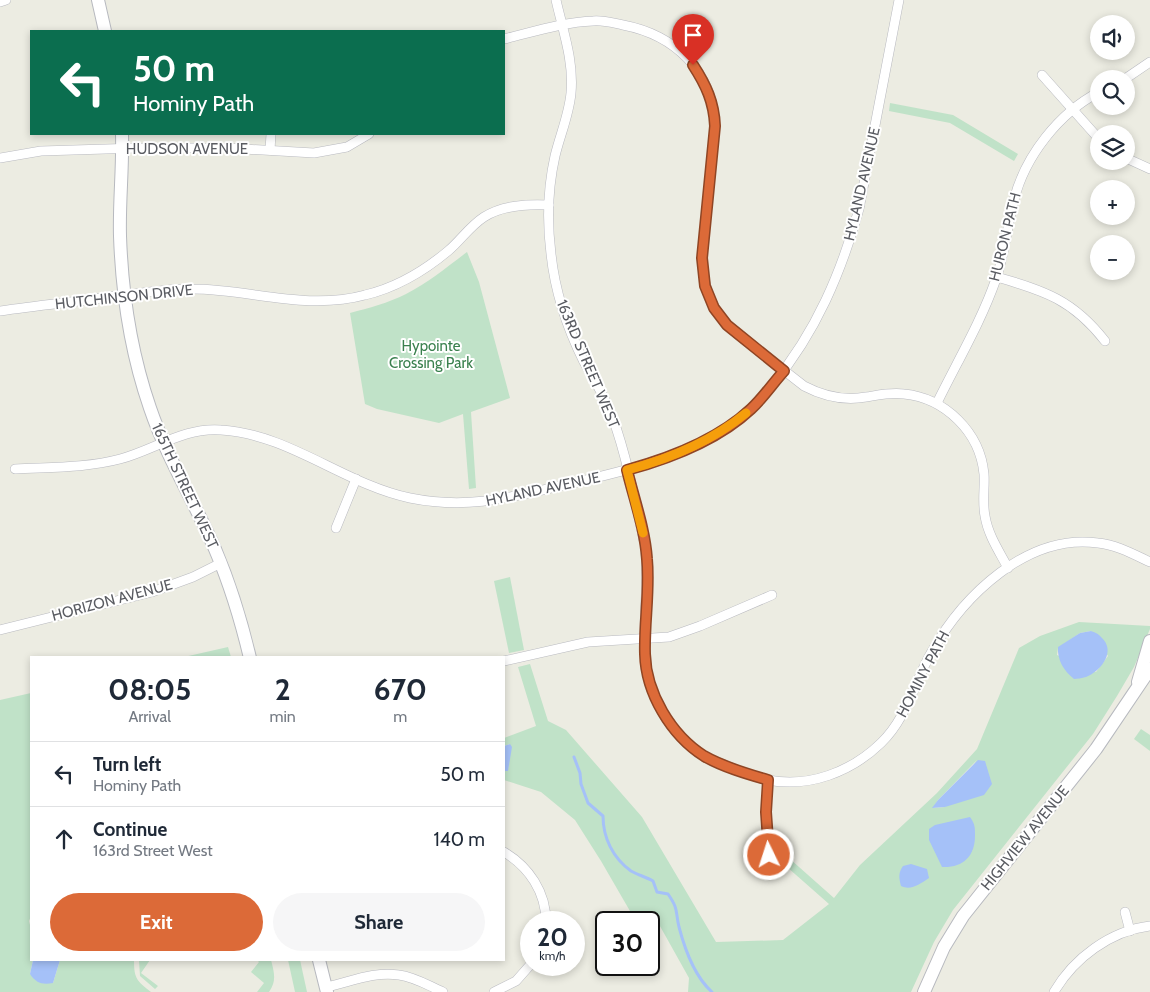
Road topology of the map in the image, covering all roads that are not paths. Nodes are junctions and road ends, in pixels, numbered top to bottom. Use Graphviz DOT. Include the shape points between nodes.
graph roads {
  1 [pos="6,0"];
  2 [pos="98,0"];
  3 [pos="556,0"];
  4 [pos="899,0"];
  5 [pos="0,2"];
  6 [pos="562,26"];
  7 [pos="105,30"];
  8 [pos="505,39"];
  9 [pos="1150,62"];
  10 [pos="1135,73"];
  11 [pos="1042,75"];
  12 [pos="1090,96"];
  13 [pos="1071,110"];
  14 [pos="1090,130"];
  15 [pos="122,135"];
  16 [pos="271,135"];
  17 [pos="367,135"];
  18 [pos="122,148"];
  19 [pos="270,150"];
  20 [pos="0,158"];
  21 [pos="1135,162"];
  22 [pos="1150,169"];
  23 [pos="550,205"];
  24 [pos="997,277"];
  25 [pos="124,295"];
  26 [pos="0,311"];
  27 [pos="1105,341"];
  28 [pos="784,371"];
  29 [pos="936,403"];
  30 [pos="162,442"];
  31 [pos="15,469"];
  32 [pos="627,470"];
  33 [pos="356,479"];
  34 [pos="336,528"];
  35 [pos="1150,562"];
  36 [pos="221,563"];
  37 [pos="1008,568"];
  38 [pos="772,595"];
  39 [pos="0,630"];
  40 [pos="645,639"];
  41 [pos="1150,641"];
  42 [pos="250,656"];
  43 [pos="505,661"];
  44 [pos="1150,669"];
  45 [pos="1136,689"];
  46 [pos="768,780"];
  47 [pos="505,853"];
  48 [pos="769,855"];
  49 [pos="545,911"];
  50 [pos="1125,912"];
  51 [pos="1150,926"];
  52 [pos="1130,931"];
  53 [pos="319,961"];
  54 [pos="520,976"];
  55 [pos="326,990"];
  56 [pos="443,992"];
  57 [pos="494,992"];
  58 [pos="924,992"];
  59 [pos="1054,992"];
  1 -- 5 [label="street"];
  2 -- 7 [label="street"];
  3 -- 6 [label="street, 163RD STREET WEST"];
  4 -- 28 [label="street, HYLAND AVENUE" via="852,236 824,308"];
  6 -- 8 [label="street"];
  6 -- 23 [label="street, 163RD STREET WEST" via="570,60 571,91 555,156"];
  6 -- 28 [label="street" via="601,21 656,34 685,56 706,84 715,126 702,258 705,286 714,308 727,325"];
  9 -- 10 [label="street"];
  11 -- 13 [label="street"];
  12 -- 13 [label="street, HURON PATH"];
  13 -- 14 [label="street"];
  13 -- 24 [label="street, HURON PATH" via="1051,131 1022,176"];
  15 -- 18 [label="street, 165TH STREET WEST"];
  16 -- 19 [label="street"];
  17 -- 19 [label="street, HUDSON AVENUE" via="347,147 326,152"];
  18 -- 19 [label="street, HUDSON AVENUE"];
  18 -- 20 [label="street, HUDSON AVENUE" via="41,151"];
  18 -- 25 [label="street, 165TH STREET WEST" via="120,236"];
  21 -- 22 [label="street"];
  23 -- 25 [label="street, HUTCHINSON DRIVE" via="521,205 492,213 424,269 385,289 354,298 303,302 193,289"];
  23 -- 32 [label="street, 163RD STREET WEST" via="550,254 560,302 579,350 608,406"];
  24 -- 27 [label="street" via="1061,300 1092,325"];
  24 -- 29 [label="street, HURON PATH"];
  25 -- 26 [label="street, HUTCHINSON DRIVE"];
  25 -- 30 [label="street, 165TH STREET WEST" via="132,344"];
  28 -- 29 [label="street" via="804,386 823,394 852,399 889,393 922,397"];
  28 -- 32 [label="street, HYLAND AVENUE" via="753,407 727,428 677,453"];
  29 -- 37 [label="street" via="963,424 977,448 984,474 985,518"];
  30 -- 31 [label="street, HYLAND AVENUE" via="94,466"];
  30 -- 33 [label="street, HYLAND AVENUE" via="197,431 246,432"];
  30 -- 36 [label="street, 165TH STREET WEST"];
  32 -- 33 [label="street, HYLAND AVENUE" via="498,501 458,504 400,496"];
  32 -- 40 [label="street, 163RD STREET WEST" via="647,561"];
  33 -- 34 [label="street"];
  35 -- 37 [label="street, HOMINY PATH" via="1112,545 1083,542 1042,549"];
  36 -- 39 [label="street, HORIZON AVENUE" via="152,592"];
  36 -- 42 [label="street, 165TH STREET WEST" via="240,616"];
  37 -- 46 [label="street, HOMINY PATH" via="976,594 950,623 929,656 906,709 890,734 869,754 844,770 816,779 793,782"];
  38 -- 40 [label="street" via="683,633"];
  40 -- 43 [label="street" via="588,642"];
  40 -- 46 [label="street, HOMINY PATH" via="645,657 652,688 664,715 681,736 706,757"];
  41 -- 45 [label="street, HIGHVIEW AVENUE"];
  44 -- 45 [label="street, HIGHVIEW AVENUE"];
  45 -- 58 [label="street, HIGHVIEW AVENUE" via="1096,749 963,916 944,947"];
  46 -- 48 [label="street"];
  47 -- 49 [label="street" via="517,860 535,881"];
  50 -- 52 [label="street"];
  51 -- 52 [label="street"];
  52 -- 59 [label="street" via="1090,951 1068,972"];
  53 -- 55 [label="street"];
  54 -- 57 [label="street"];
  55 -- 56 [label="street" via="384,974 401,975"];
}
